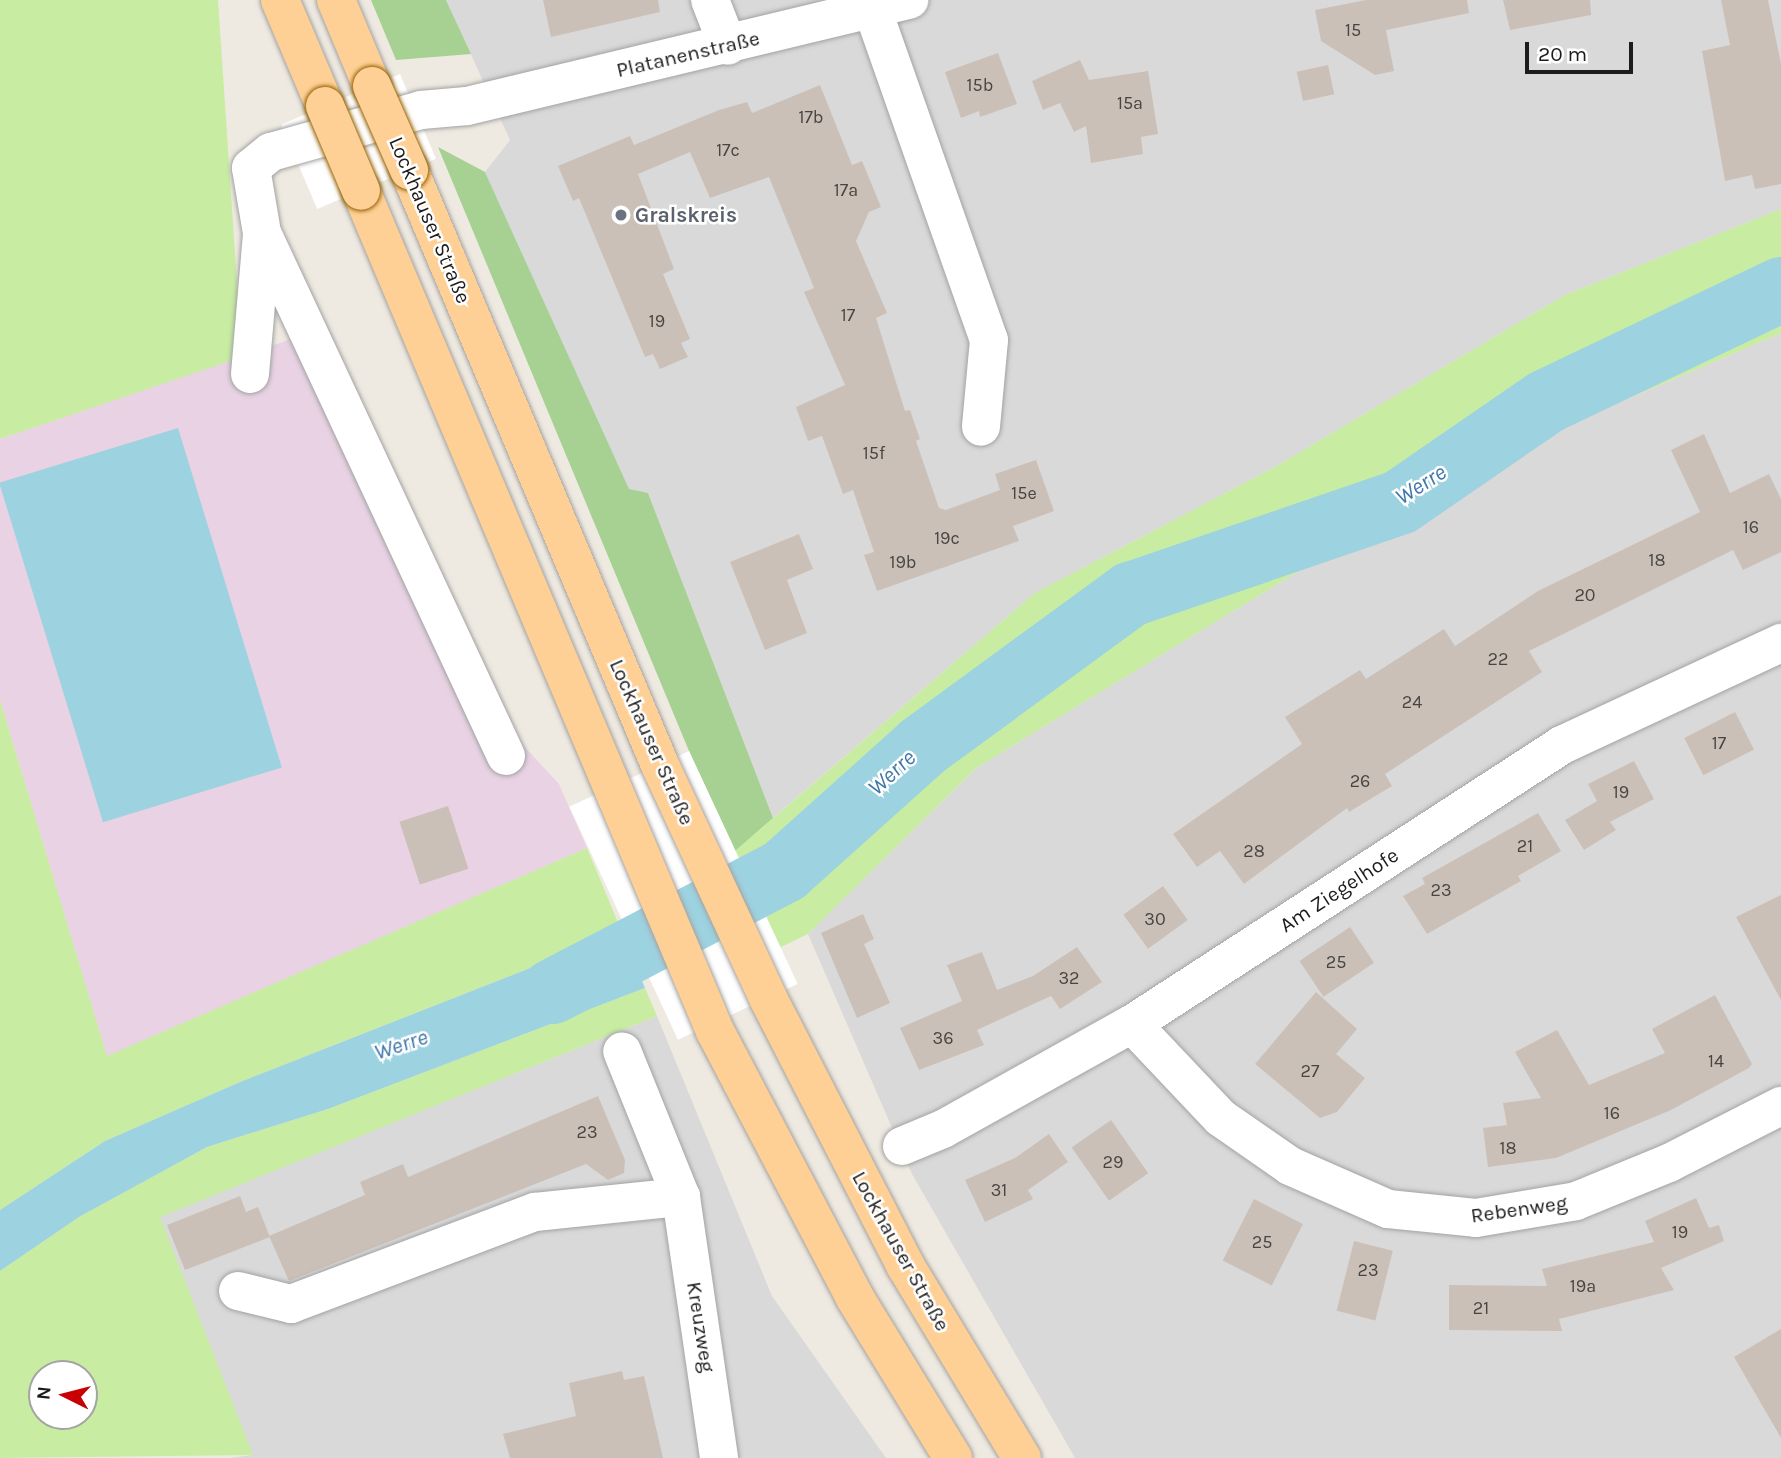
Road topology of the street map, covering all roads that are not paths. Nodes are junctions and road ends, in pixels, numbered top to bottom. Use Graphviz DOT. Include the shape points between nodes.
graph roads {
  1 [pos="280,0"];
  2 [pos="336,0"];
  3 [pos="710,0"];
  4 [pos="890,4"];
  5 [pos="728,46"];
  6 [pos="262,233"];
  7 [pos="250,374"];
  8 [pos="981,427"];
  9 [pos="1781,643"];
  10 [pos="506,756"];
  11 [pos="1132,1024"];
  12 [pos="622,1051"];
  13 [pos="1781,1106"];
  14 [pos="902,1146"];
  15 [pos="681,1197"];
  16 [pos="239,1291"];
  17 [pos="719,1458"];
  18 [pos="954,1458"];
  19 [pos="1022,1458"];
  1 -- 18 [label="main road, bridge" via="715,1031 855,1298"];
  2 -- 19 [label="main road, Lockhauser Straße, bridge" via="660,765 769,1000 905,1265"];
  3 -- 5 [label="street"];
  4 -- 5 [label="street, Platanenstraße"];
  4 -- 8 [label="street" via="989,340"];
  5 -- 6 [label="street, Platanenstraße" via="467,106 421,110 271,152 251,168"];
  6 -- 7 [label="street"];
  6 -- 10 [label="street"];
  9 -- 11 [label="street, Am Ziegelhofe" via="1562,745"];
  11 -- 13 [label="street, Rebenweg" via="1221,1118 1290,1167 1388,1209 1476,1218 1576,1201 1669,1163"];
  11 -- 14 [label="street, Am Ziegelhofe" via="943,1129"];
  12 -- 15 [label="street, Kreuzweg"];
  15 -- 16 [label="street" via="535,1212 291,1304"];
  15 -- 17 [label="street, Kreuzweg"];
}
